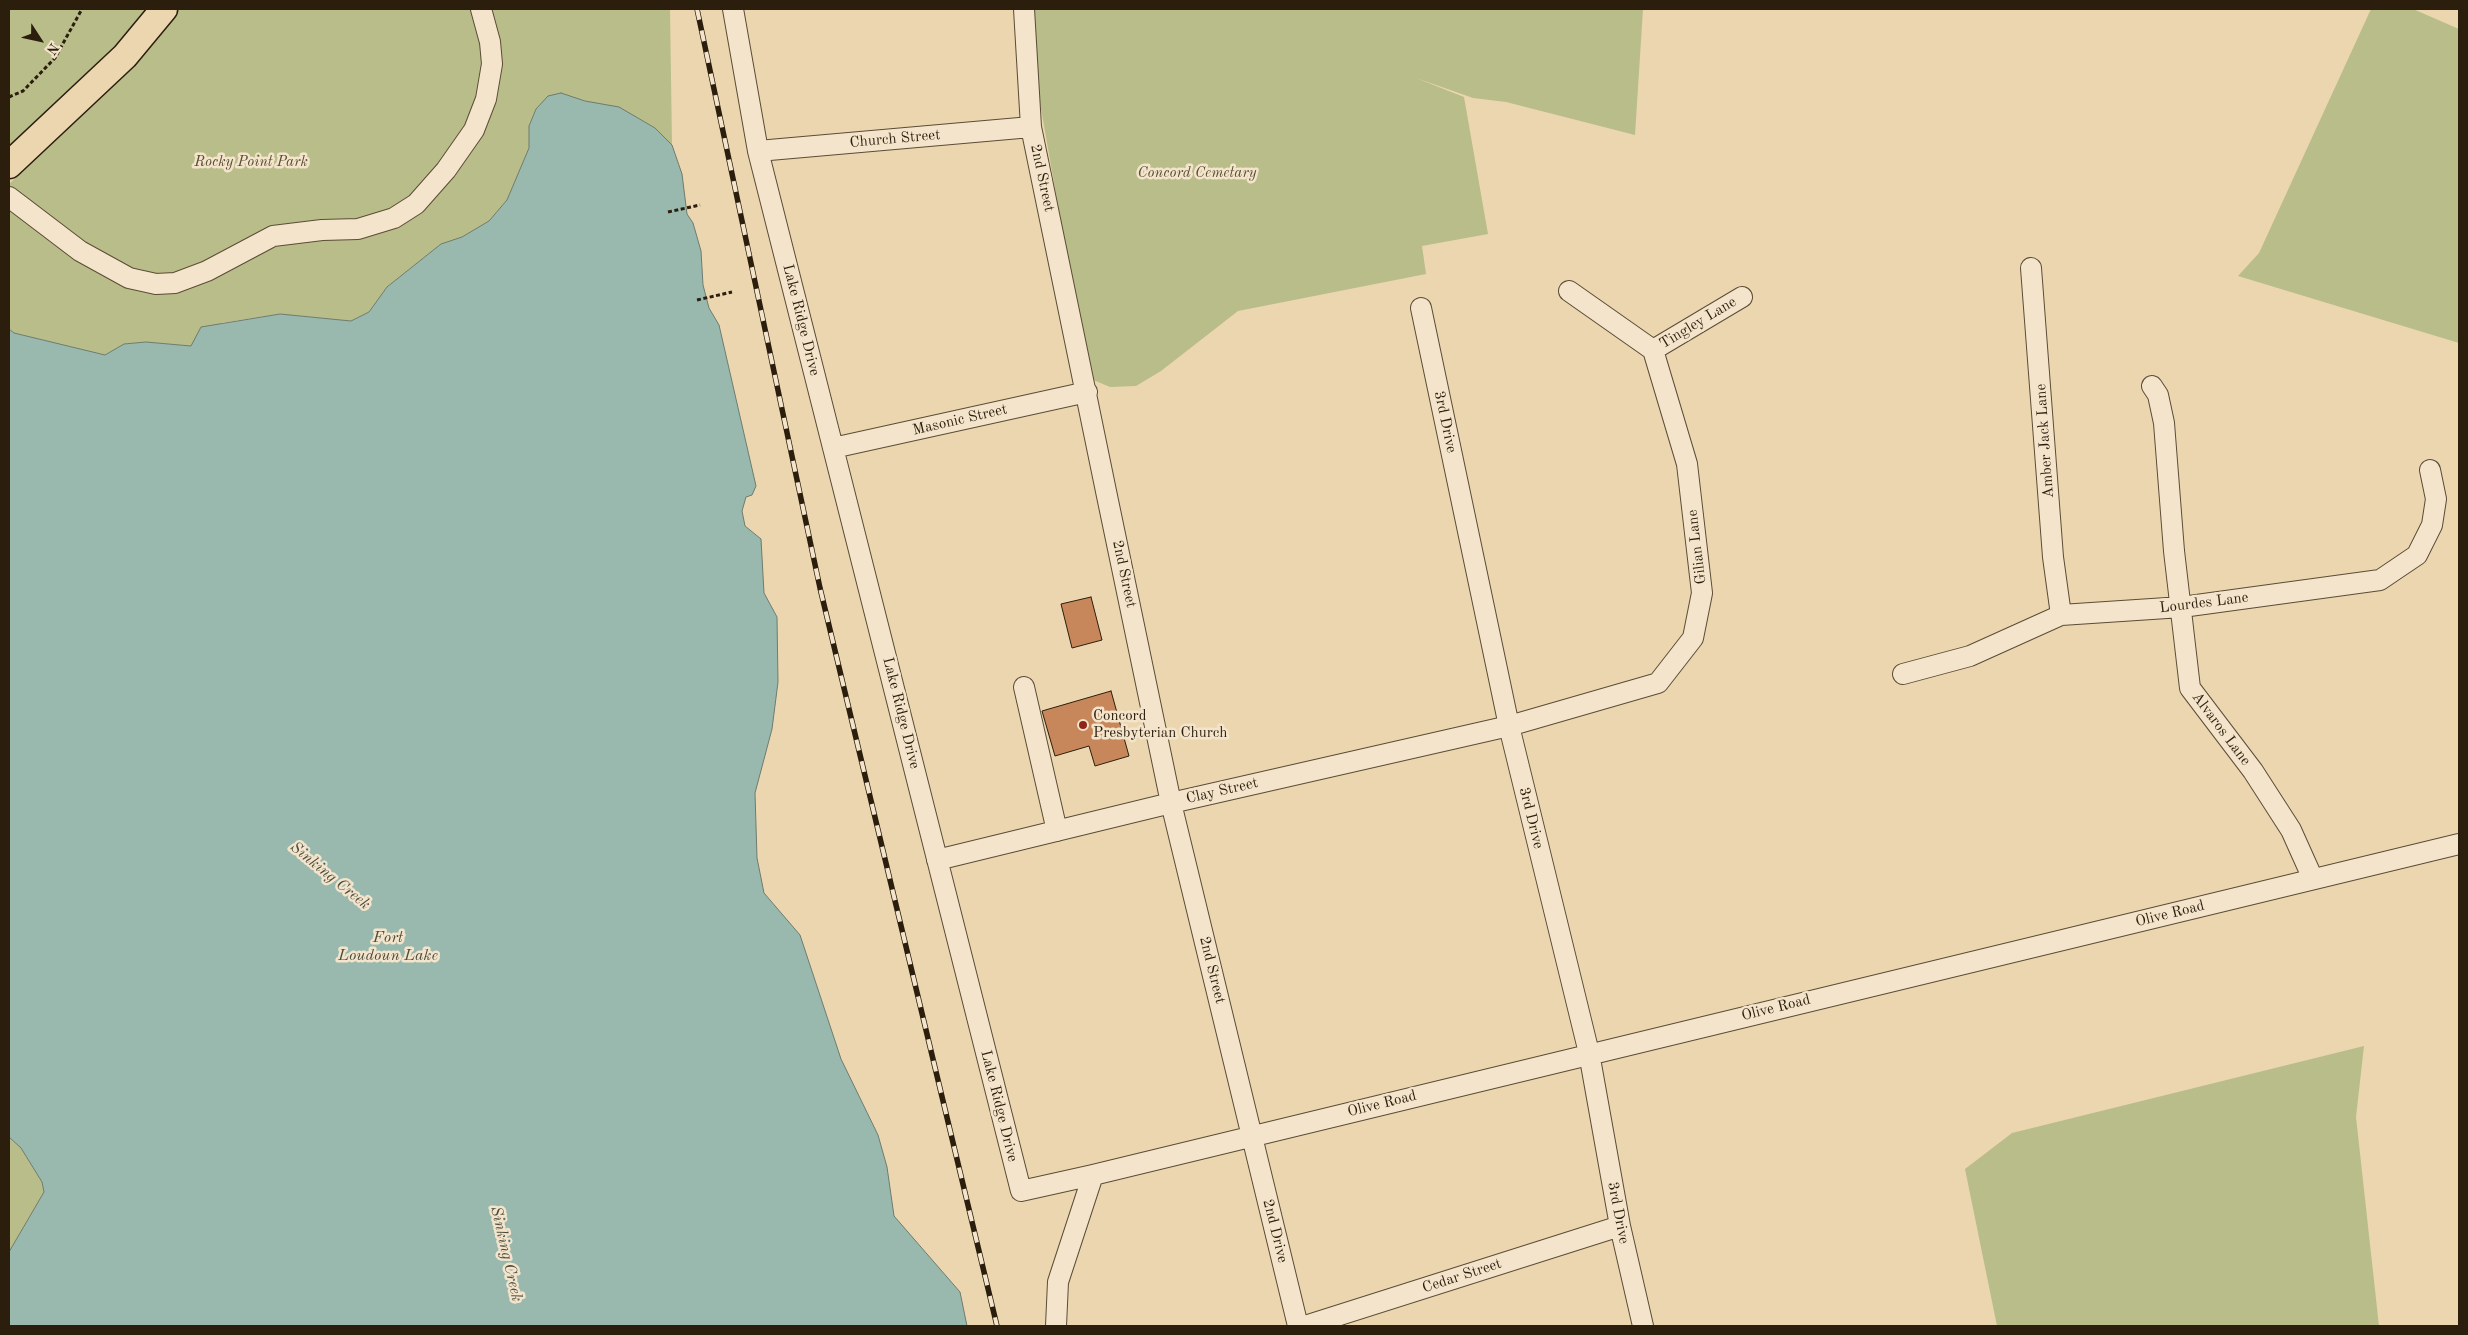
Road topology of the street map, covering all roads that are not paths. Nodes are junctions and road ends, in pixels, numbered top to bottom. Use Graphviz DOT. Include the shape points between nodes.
graph roads {
  1 [pos="164,9"];
  2 [pos="481,9"];
  3 [pos="733,9"];
  4 [pos="1024,9"];
  5 [pos="1031,127"];
  6 [pos="758,151"];
  7 [pos="9,165"];
  8 [pos="9,197"];
  9 [pos="2031,268"];
  10 [pos="1569,291"];
  11 [pos="1742,297"];
  12 [pos="1421,308"];
  13 [pos="1653,350"];
  14 [pos="2152,386"];
  15 [pos="1087,392"];
  16 [pos="834,448"];
  17 [pos="2430,470"];
  18 [pos="2182,607"];
  19 [pos="2061,615"];
  20 [pos="1903,674"];
  21 [pos="1024,687"];
  22 [pos="1509,726"];
  23 [pos="1172,803"];
  24 [pos="1057,831"];
  25 [pos="2459,844"];
  26 [pos="937,860"];
  27 [pos="2314,879"];
  28 [pos="1589,1053"];
  29 [pos="1252,1135"];
  30 [pos="1093,1175"];
  31 [pos="1620,1226"];
  32 [pos="1056,1326"];
  33 [pos="1298,1326"];
  34 [pos="1305,1326"];
  35 [pos="1643,1326"];
  1 -- 7 [label="main road" via="124,56"];
  2 -- 8 [label="street" via="492,64 486,99 474,130 446,170 416,204 394,218 358,229 273,236 207,271 175,283 156,284 129,278 103,265"];
  3 -- 6 [label="street, Lake Ridge Drive"];
  4 -- 5 [label="street, 2nd Street"];
  5 -- 6 [label="street, Church Street"];
  5 -- 15 [label="street, 2nd Street"];
  6 -- 16 [label="street, Lake Ridge Drive"];
  9 -- 19 [label="street, Amber Jack Lane" via="2053,557"];
  10 -- 13 [label="street"];
  11 -- 13 [label="street, Tingley Lane"];
  12 -- 22 [label="street, 3rd Drive"];
  13 -- 22 [label="street, Gilian Lane" via="1687,464 1702,593 1693,638 1658,683"];
  14 -- 18 [label="street, Alvaros Lane" via="2158,395 2164,423 2174,551"];
  15 -- 16 [label="street, Masonic Street"];
  15 -- 23 [label="street, 2nd Street"];
  16 -- 26 [label="street, Lake Ridge Drive"];
  17 -- 18 [label="street, Lourdes Lane" via="2436,499 2432,525 2417,555 2380,580"];
  18 -- 19 [label="street, Lourdes Lane"];
  18 -- 27 [label="street, Alvaros Lane" via="2190,688 2253,771 2286,821"];
  19 -- 20 [label="street, Lourdes Lane" via="1970,656"];
  21 -- 24 [label="street"];
  22 -- 23 [label="street, Clay Street"];
  22 -- 28 [label="street, 3rd Drive"];
  23 -- 24 [label="street, Clay Street"];
  23 -- 29 [label="street, 2nd Street"];
  24 -- 26 [label="street, Clay Street"];
  25 -- 27 [label="street, Olive Road"];
  26 -- 30 [label="street, Lake Ridge Drive" via="1022,1191"];
  27 -- 28 [label="street, Olive Road"];
  28 -- 29 [label="street, Olive Road"];
  28 -- 31 [label="street, 3rd Drive"];
  29 -- 30 [label="street, Olive Road"];
  29 -- 33 [label="street, 2nd Drive"];
  30 -- 32 [label="street" via="1058,1282"];
  31 -- 34 [label="street, Cedar Street"];
  31 -- 35 [label="street, 3rd Drive"];
}
